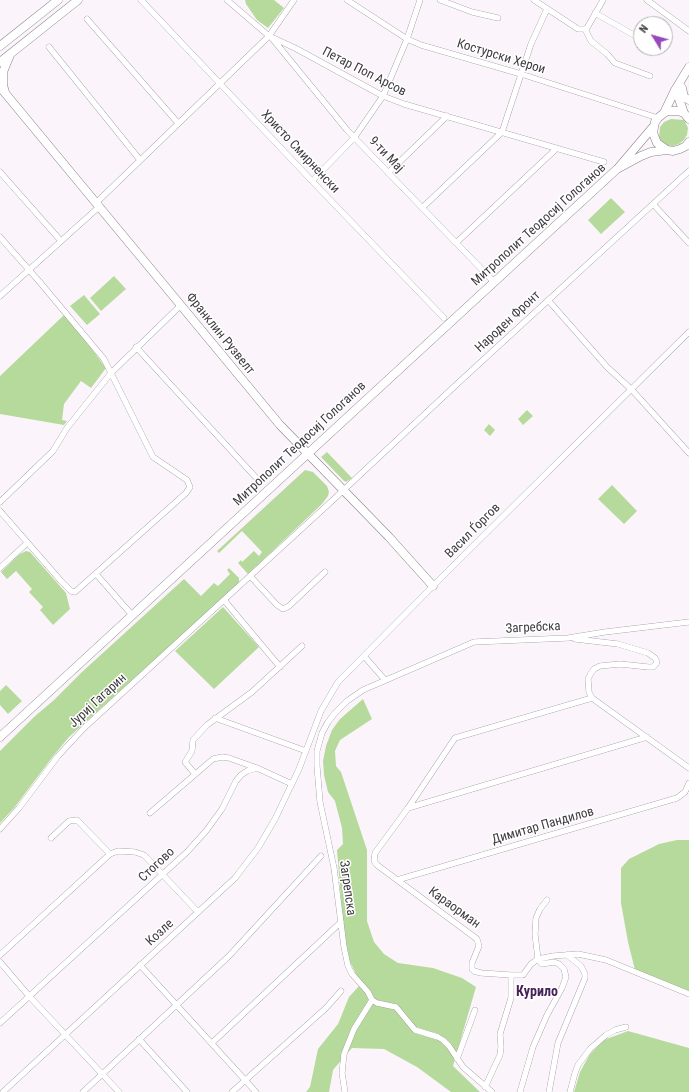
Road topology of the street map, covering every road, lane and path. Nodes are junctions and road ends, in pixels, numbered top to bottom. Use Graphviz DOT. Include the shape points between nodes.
graph roads {
  1 [pos="58,0"];
  2 [pos="78,0"];
  3 [pos="141,0"];
  4 [pos="227,0"];
  5 [pos="294,0"];
  6 [pos="347,0"];
  7 [pos="420,0"];
  8 [pos="440,0"];
  9 [pos="534,0"];
  10 [pos="603,0"];
  11 [pos="647,0"];
  12 [pos="547,9"];
  13 [pos="596,13"];
  14 [pos="498,18"];
  15 [pos="87,19"];
  16 [pos="585,29"];
  17 [pos="689,30"];
  18 [pos="633,34"];
  19 [pos="269,36"];
  20 [pos="407,39"];
  21 [pos="0,45"];
  22 [pos="49,47"];
  23 [pos="10,53"];
  24 [pos="0,62"];
  25 [pos="689,67"];
  26 [pos="521,74"];
  27 [pos="650,76"];
  28 [pos="681,80"];
  29 [pos="220,83"];
  30 [pos="2,90"];
  31 [pos="383,96"];
  32 [pos="689,100"];
  33 [pos="661,115"];
  34 [pos="687,115"];
  35 [pos="447,116"];
  36 [pos="178,123"];
  37 [pos="653,127"];
  38 [pos="502,132"];
  39 [pos="354,138"];
  40 [pos="689,142"];
  41 [pos="556,149"];
  42 [pos="667,150"];
  43 [pos="140,160"];
  44 [pos="604,162"];
  45 [pos="617,170"];
  46 [pos="0,172"];
  47 [pos="689,172"];
  48 [pos="388,173"];
  49 [pos="312,181"];
  50 [pos="98,204"];
  51 [pos="653,204"];
  52 [pos="422,208"];
  53 [pos="0,237"];
  54 [pos="62,240"];
  55 [pos="456,243"];
  56 [pos="689,243"];
  57 [pos="29,269"];
  58 [pos="494,282"];
  59 [pos="0,296"];
  60 [pos="548,300"];
  61 [pos="181,305"];
  62 [pos="444,318"];
  63 [pos="689,332"];
  64 [pos="136,347"];
  65 [pos="111,372"];
  66 [pos="632,390"];
  67 [pos="689,453"];
  68 [pos="308,454"];
  69 [pos="260,482"];
  70 [pos="343,492"];
  71 [pos="0,502"];
  72 [pos="0,511"];
  73 [pos="27,543"];
  74 [pos="0,568"];
  75 [pos="325,572"];
  76 [pos="96,574"];
  77 [pos="250,576"];
  78 [pos="433,586"];
  79 [pos="224,600"];
  80 [pos="132,615"];
  81 [pos="689,622"];
  82 [pos="568,638"];
  83 [pos="302,646"];
  84 [pos="364,656"];
  85 [pos="280,667"];
  86 [pos="385,680"];
  87 [pos="592,698"];
  88 [pos="215,718"];
  89 [pos="0,737"];
  90 [pos="647,737"];
  91 [pos="306,751"];
  92 [pos="300,766"];
  93 [pos="257,768"];
  94 [pos="689,768"];
  95 [pos="195,774"];
  96 [pos="689,783"];
  97 [pos="292,784"];
  98 [pos="408,808"];
  99 [pos="150,813"];
  100 [pos="0,829"];
  101 [pos="51,838"];
  102 [pos="110,854"];
  103 [pos="321,856"];
  104 [pos="163,874"];
  105 [pos="397,880"];
  106 [pos="546,900"];
  107 [pos="198,912"];
  108 [pos="341,922"];
  109 [pos="0,955"];
  110 [pos="567,955"];
  111 [pos="538,959"];
  112 [pos="0,962"];
  113 [pos="140,965"];
  114 [pos="511,975"];
  115 [pos="341,991"];
  116 [pos="689,994"];
  117 [pos="29,996"];
  118 [pos="372,1000"];
  119 [pos="177,1006"];
  120 [pos="475,1010"];
  121 [pos="0,1023"];
  122 [pos="626,1027"];
  123 [pos="66,1034"];
  124 [pos="139,1040"];
  125 [pos="212,1043"];
  126 [pos="457,1059"];
  127 [pos="103,1074"];
  128 [pos="245,1080"];
  129 [pos="485,1087"];
  130 [pos="3,1092"];
  131 [pos="83,1092"];
  132 [pos="119,1092"];
  133 [pos="188,1092"];
  134 [pos="232,1092"];
  135 [pos="256,1092"];
  136 [pos="345,1092"];
  137 [pos="492,1092"];
  138 [pos="520,1092"];
  139 [pos="549,1092"];
  140 [pos="570,1092"];
  1 -- 21 [label="street"];
  2 -- 23 [label="street"];
  3 -- 29 [label="street, Христо Смирненски"];
  4 -- 19 [label="street, Петар Поп Арсов"];
  5 -- 19 [label="street"];
  6 -- 20 [label="street, Костурски Херои"];
  7 -- 20 [label="street"];
  8 -- 14 [label="street"];
  9 -- 12 [label="street"];
  10 -- 13 [label="street"];
  11 -- 17 [label="street"];
  12 -- 16 [label="street" via="578,29"];
  12 -- 26 [label="street"];
  13 -- 16 [label="street"];
  13 -- 18 [label="street"];
  15 -- 36 [label="street"];
  16 -- 27 [label="street" via="591,42 615,63"];
  19 -- 29 [label="street"];
  19 -- 31 [label="street, Петар Поп Арсов"];
  19 -- 39 [label="street, 9-ти Мај"];
  20 -- 26 [label="street, Костурски Херои"];
  20 -- 31 [label="street"];
  22 -- 43 [label="street"];
  23 -- 24 [label="street"];
  23 -- 30 [label="street" via="3,72"];
  25 -- 28 [label="street"];
  26 -- 33 [label="street, Костурски Херои"];
  26 -- 38 [label="street"];
  28 -- 32 [label="street" via="683,94"];
  28 -- 33 [label="street"];
  28 -- 34 [label="street" via="679,99"];
  29 -- 36 [label="street"];
  29 -- 49 [label="street, Христо Смирненски"];
  30 -- 50 [label="street, Франклин Рузвелт"];
  31 -- 35 [label="street, Петар Поп Арсов"];
  31 -- 39 [label="street"];
  33 -- 34 [label="street" via="673,111"];
  33 -- 37 [label="street, Митрополит Теодосиј Гологанов"];
  35 -- 38 [label="street, Петар Поп Арсов"];
  35 -- 48 [label="street"];
  36 -- 43 [label="street"];
  37 -- 42 [label="street" via="654,138"];
  37 -- 45 [label="street, Митрополит Теодосиј Гологанов" via="621,162"];
  38 -- 41 [label="street, Петар Поп Арсов"];
  38 -- 52 [label="street"];
  39 -- 48 [label="street, 9-ти Мај"];
  39 -- 49 [label="street"];
  40 -- 42 [label="street, Митрополит Теодосиј Гологанов" via="680,149"];
  41 -- 44 [label="street, Петар Поп Арсов"];
  41 -- 55 [label="street"];
  42 -- 45 [label="street, Митрополит Теодосиј Гологанов" via="641,156"];
  43 -- 50 [label="street"];
  45 -- 58 [label="street, Митрополит Теодосиј Гологанов"];
  46 -- 54 [label="street"];
  47 -- 51 [label="street, Народен Фронт"];
  48 -- 52 [label="street, 9-ти Мај"];
  49 -- 62 [label="street, Христо Смирненски"];
  50 -- 54 [label="street"];
  50 -- 61 [label="street, Франклин Рузвелт"];
  51 -- 56 [label="street"];
  51 -- 60 [label="street, Народен Фронт"];
  52 -- 55 [label="street, 9-ти Мај"];
  53 -- 57 [label="street"];
  54 -- 57 [label="street"];
  55 -- 58 [label="street, 9-ти Мај"];
  57 -- 59 [label="street"];
  57 -- 65 [label="street" via="104,359"];
  58 -- 68 [label="street, Митрополит Теодосиј Гологанов"];
  60 -- 66 [label="street" via="607,367"];
  60 -- 70 [label="street, Народен Фронт"];
  61 -- 64 [label="street"];
  61 -- 68 [label="street, Франклин Рузвелт" via="275,419"];
  63 -- 66 [label="street, Васил Ѓоргов"];
  64 -- 65 [label="street"];
  64 -- 69 [label="street"];
  65 -- 71 [label="street" via="67,428 53,451"];
  65 -- 76 [label="street" via="154,458 188,481 190,488"];
  66 -- 67 [label="street"];
  66 -- 78 [label="street, Васил Ѓоргов"];
  68 -- 70 [label="street, Франклин Рузвелт"];
  68 -- 80 [label="street, Митрополит Теодосиј Гологанов"];
  70 -- 77 [label="street, Јуриј Гагарин"];
  70 -- 78 [label="street, Франклин Рузвелт" via="389,537"];
  72 -- 73 [label="street"];
  73 -- 74 [label="street"];
  73 -- 76 [label="street" via="72,592"];
  75 -- 77 [label="street" via="283,609"];
  76 -- 80 [label="street"];
  77 -- 79 [label="street, Јуриј Гагарин"];
  78 -- 84 [label="street, Васил Ѓоргов"];
  79 -- 85 [label="street"];
  79 -- 100 [label="street, Јуриј Гагарин" via="80,732 58,756 11,819"];
  80 -- 89 [label="street, Митрополит Теодосиј Гологанов"];
  81 -- 82 [label="street, Загребска"];
  82 -- 86 [label="street, Загребска" via="474,642"];
  82 -- 87 [label="street" via="618,644 648,653 657,662 655,666 648,667 607,664 594,669 588,679"];
  83 -- 85 [label="street"];
  84 -- 86 [label="street"];
  84 -- 91 [label="street, Васил Ѓоргов" via="338,682 316,723"];
  85 -- 88 [label="street" via="252,692"];
  86 -- 108 [label="street, Загрепска" via="354,695 335,713 322,733 317,751 320,802 334,868"];
  87 -- 90 [label="street"];
  87 -- 98 [label="street" via="456,738"];
  88 -- 91 [label="street"];
  88 -- 95 [label="street" via="194,740 192,751 185,762"];
  90 -- 94 [label="street"];
  90 -- 98 [label="street"];
  91 -- 92 [label="street, Васил Ѓоргов"];
  92 -- 97 [label="street, Козле"];
  93 -- 95 [label="street" via="222,757 213,759"];
  93 -- 97 [label="street"];
  93 -- 104 [label="street, Стогово" via="241,775 206,831"];
  95 -- 99 [label="street"];
  96 -- 105 [label="street, Димитар Пандилов" via="685,792 677,798"];
  97 -- 107 [label="street, Козле" via="267,833 249,861"];
  98 -- 105 [label="street, Караорман" via="375,853 374,861 377,865"];
  101 -- 102 [label="street" via="69,821 77,820"];
  102 -- 104 [label="street" via="123,851 139,853"];
  102 -- 109 [label="street"];
  103 -- 119 [label="street" via="229,956"];
  104 -- 107 [label="street"];
  104 -- 117 [label="street, Стогово"];
  105 -- 114 [label="street, Караорман" via="477,939 479,946 472,963 474,972"];
  106 -- 111 [label="street" via="536,918"];
  107 -- 113 [label="street, Козле"];
  108 -- 118 [label="street, Загрепска" via="348,966"];
  108 -- 125 [label="street"];
  110 -- 111 [label="street"];
  110 -- 116 [label="street" via="594,956"];
  110 -- 139 [label="street" via="581,966 585,978 558,1043"];
  111 -- 114 [label="street, Караорман" via="523,975"];
  111 -- 138 [label="street" via="542,964 559,964 564,969 566,977 533,1047"];
  112 -- 117 [label="street"];
  113 -- 119 [label="street"];
  113 -- 123 [label="street, Козле"];
  114 -- 129 [label="street" via="511,998 500,1034 500,1054"];
  115 -- 128 [label="street" via="326,1008"];
  117 -- 121 [label="street, Стогово"];
  117 -- 123 [label="street"];
  118 -- 126 [label="street" via="392,1005 415,1030 443,1040"];
  118 -- 136 [label="street" via="354,1029 344,1054 342,1073"];
  119 -- 124 [label="street"];
  119 -- 125 [label="street"];
  120 -- 126 [label="street"];
  122 -- 140 [label="street" via="606,1035 583,1057 576,1069"];
  123 -- 127 [label="street"];
  123 -- 130 [label="street, Козле"];
  124 -- 127 [label="street"];
  124 -- 133 [label="street"];
  125 -- 128 [label="street"];
  126 -- 129 [label="street"];
  127 -- 131 [label="street"];
  127 -- 132 [label="street"];
  128 -- 134 [label="street"];
  128 -- 135 [label="street"];
  129 -- 137 [label="street"];
}
